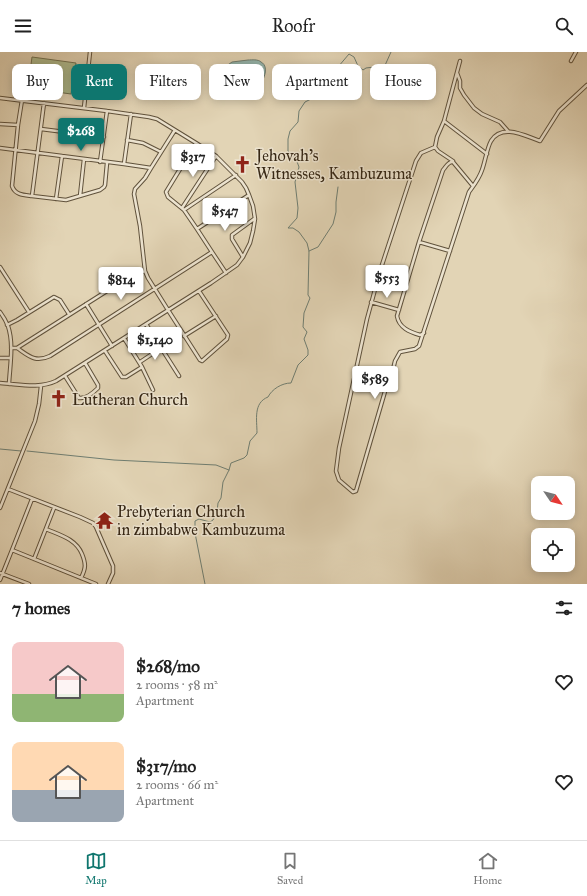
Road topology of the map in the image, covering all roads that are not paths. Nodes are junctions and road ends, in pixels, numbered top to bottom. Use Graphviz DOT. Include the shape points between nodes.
graph roads {
  1 [pos="90,52"];
  2 [pos="576,52"];
  3 [pos="571,61"];
  4 [pos="460,62"];
  5 [pos="457,73"];
  6 [pos="587,85"];
  7 [pos="0,98"];
  8 [pos="12,99"];
  9 [pos="22,100"];
  10 [pos="44,103"];
  11 [pos="84,108"];
  12 [pos="107,111"];
  13 [pos="131,114"];
  14 [pos="444,121"];
  15 [pos="0,124"];
  16 [pos="18,125"];
  17 [pos="41,129"];
  18 [pos="175,130"];
  19 [pos="508,131"];
  20 [pos="104,137"];
  21 [pos="127,140"];
  22 [pos="196,143"];
  23 [pos="435,146"];
  24 [pos="0,148"];
  25 [pos="15,150"];
  26 [pos="161,152"];
  27 [pos="38,153"];
  28 [pos="487,154"];
  29 [pos="62,156"];
  30 [pos="216,156"];
  31 [pos="84,159"];
  32 [pos="100,162"];
  33 [pos="454,162"];
  34 [pos="107,163"];
  35 [pos="124,164"];
  36 [pos="151,168"];
  37 [pos="236,175"];
  38 [pos="473,186"];
  39 [pos="249,195"];
  40 [pos="32,196"];
  41 [pos="80,196"];
  42 [pos="56,199"];
  43 [pos="183,209"];
  44 [pos="255,219"];
  45 [pos="197,229"];
  46 [pos="419,242"];
  47 [pos="450,251"];
  48 [pos="212,252"];
  49 [pos="243,257"];
  50 [pos="0,266"];
  51 [pos="145,271"];
  52 [pos="226,273"];
  53 [pos="154,288"];
  54 [pos="199,290"];
  55 [pos="371,302"];
  56 [pos="86,304"];
  57 [pos="168,310"];
  58 [pos="399,310"];
  59 [pos="0,312"];
  60 [pos="29,312"];
  61 [pos="69,314"];
  62 [pos="216,316"];
  63 [pos="98,324"];
  64 [pos="146,324"];
  65 [pos="7,325"];
  66 [pos="424,333"];
  67 [pos="184,336"];
  68 [pos="124,338"];
  69 [pos="112,346"];
  70 [pos="11,348"];
  71 [pos="17,348"];
  72 [pos="161,348"];
  73 [pos="105,351"];
  74 [pos="0,358"];
  75 [pos="10,358"];
  76 [pos="140,362"];
  77 [pos="85,363"];
  78 [pos="142,367"];
  79 [pos="65,376"];
  80 [pos="179,376"];
  81 [pos="0,383"];
  82 [pos="9,384"];
  83 [pos="41,386"];
  84 [pos="153,390"];
  85 [pos="8,489"];
  86 [pos="32,499"];
  87 [pos="0,508"];
  88 [pos="54,508"];
  89 [pos="46,529"];
  90 [pos="12,550"];
  91 [pos="34,559"];
  92 [pos="1,573"];
  93 [pos="82,578"];
  94 [pos="0,580"];
  95 [pos="24,583"];
  96 [pos="29,584"];
  97 [pos="96,584"];
  98 [pos="108,584"];
  1 -- 11 [label="street"];
  2 -- 3 [label="street"];
  4 -- 5 [label="street"];
  5 -- 14 [label="street"];
  5 -- 19 [label="street" via="460,88 474,108 500,122"];
  6 -- 19 [label="street" via="559,111 540,141 518,132"];
  7 -- 8 [label="street"];
  9 -- 10 [label="street"];
  9 -- 16 [label="street"];
  10 -- 11 [label="street"];
  10 -- 17 [label="street"];
  11 -- 12 [label="street"];
  12 -- 13 [label="street"];
  12 -- 20 [label="street"];
  13 -- 18 [label="street" via="157,119"];
  13 -- 21 [label="street"];
  14 -- 23 [label="street"];
  14 -- 28 [label="street"];
  15 -- 16 [label="street"];
  16 -- 25 [label="street"];
  17 -- 20 [label="street"];
  17 -- 27 [label="street"];
  18 -- 22 [label="street"];
  18 -- 26 [label="street"];
  19 -- 28 [label="street" via="495,136"];
  20 -- 32 [label="street"];
  21 -- 26 [label="street" via="143,143"];
  21 -- 35 [label="street"];
  22 -- 30 [label="street"];
  22 -- 43 [label="street" via="166,192 168,197"];
  23 -- 33 [label="street"];
  23 -- 55 [label="street" via="421,153 416,161"];
  24 -- 25 [label="street"];
  25 -- 27 [label="street"];
  25 -- 40 [label="street" via="12,186 17,193"];
  26 -- 36 [label="street"];
  27 -- 29 [label="street"];
  27 -- 40 [label="street"];
  28 -- 38 [label="street" via="480,175"];
  29 -- 31 [label="street"];
  29 -- 42 [label="street"];
  30 -- 37 [label="street"];
  30 -- 43 [label="street"];
  31 -- 32 [label="street"];
  31 -- 41 [label="street"];
  32 -- 34 [label="street"];
  33 -- 38 [label="street"];
  33 -- 46 [label="street" via="449,162 443,170"];
  34 -- 35 [label="street"];
  34 -- 41 [label="street" via="104,187"];
  35 -- 36 [label="street"];
  36 -- 51 [label="street" via="134,194"];
  37 -- 39 [label="street"];
  37 -- 43 [label="street"];
  38 -- 47 [label="street"];
  39 -- 44 [label="street"];
  39 -- 45 [label="street"];
  40 -- 42 [label="street"];
  41 -- 42 [label="street" via="69,200"];
  43 -- 45 [label="street"];
  44 -- 49 [label="street" via="252,236"];
  44 -- 49 [label="street" via="232,235"];
  45 -- 48 [label="street"];
  46 -- 47 [label="street"];
  46 -- 58 [label="street"];
  47 -- 66 [label="street"];
  48 -- 52 [label="street"];
  48 -- 53 [label="street"];
  49 -- 52 [label="street"];
  50 -- 60 [label="street"];
  51 -- 53 [label="street"];
  51 -- 56 [label="street" via="129,277"];
  52 -- 54 [label="street"];
  53 -- 57 [label="street"];
  53 -- 63 [label="street"];
  54 -- 57 [label="street"];
  54 -- 62 [label="street"];
  55 -- 58 [label="street"];
  55 -- 66 [label="street" via="336,471 339,480 353,492 356,491 395,361 400,352 419,346"];
  56 -- 61 [label="street"];
  56 -- 63 [label="street"];
  57 -- 64 [label="street"];
  57 -- 67 [label="street"];
  58 -- 66 [label="street" via="397,316 400,325 414,333"];
  59 -- 65 [label="street"];
  60 -- 61 [label="street" via="54,297 60,300"];
  60 -- 65 [label="street"];
  61 -- 71 [label="street"];
  62 -- 67 [label="street"];
  62 -- 67 [label="street" via="228,335 227,339 202,361"];
  63 -- 69 [label="street"];
  63 -- 71 [label="street" via="50,356 34,359"];
  64 -- 68 [label="street"];
  64 -- 72 [label="street"];
  65 -- 70 [label="street"];
  68 -- 69 [label="street"];
  68 -- 76 [label="street"];
  69 -- 73 [label="street"];
  70 -- 71 [label="street"];
  70 -- 75 [label="street"];
  72 -- 76 [label="street"];
  72 -- 80 [label="street"];
  73 -- 77 [label="street"];
  73 -- 78 [label="street" via="122,377"];
  74 -- 75 [label="street"];
  75 -- 82 [label="street"];
  76 -- 78 [label="street"];
  77 -- 79 [label="street"];
  77 -- 79 [label="street" via="98,384 98,388 85,398 77,396"];
  78 -- 84 [label="street"];
  79 -- 83 [label="street"];
  81 -- 82 [label="street"];
  82 -- 83 [label="street"];
  83 -- 85 [label="street" via="35,421"];
  85 -- 86 [label="street"];
  85 -- 87 [label="street"];
  86 -- 88 [label="street"];
  86 -- 90 [label="street"];
  88 -- 89 [label="street"];
  88 -- 98 [label="street" via="90,521 94,525 113,570"];
  89 -- 91 [label="street"];
  89 -- 93 [label="street" via="76,544 86,564"];
  90 -- 91 [label="street"];
  90 -- 92 [label="street"];
  91 -- 93 [label="street"];
  92 -- 94 [label="street"];
  92 -- 95 [label="street"];
  93 -- 97 [label="street"];
  95 -- 96 [label="street"];
}
